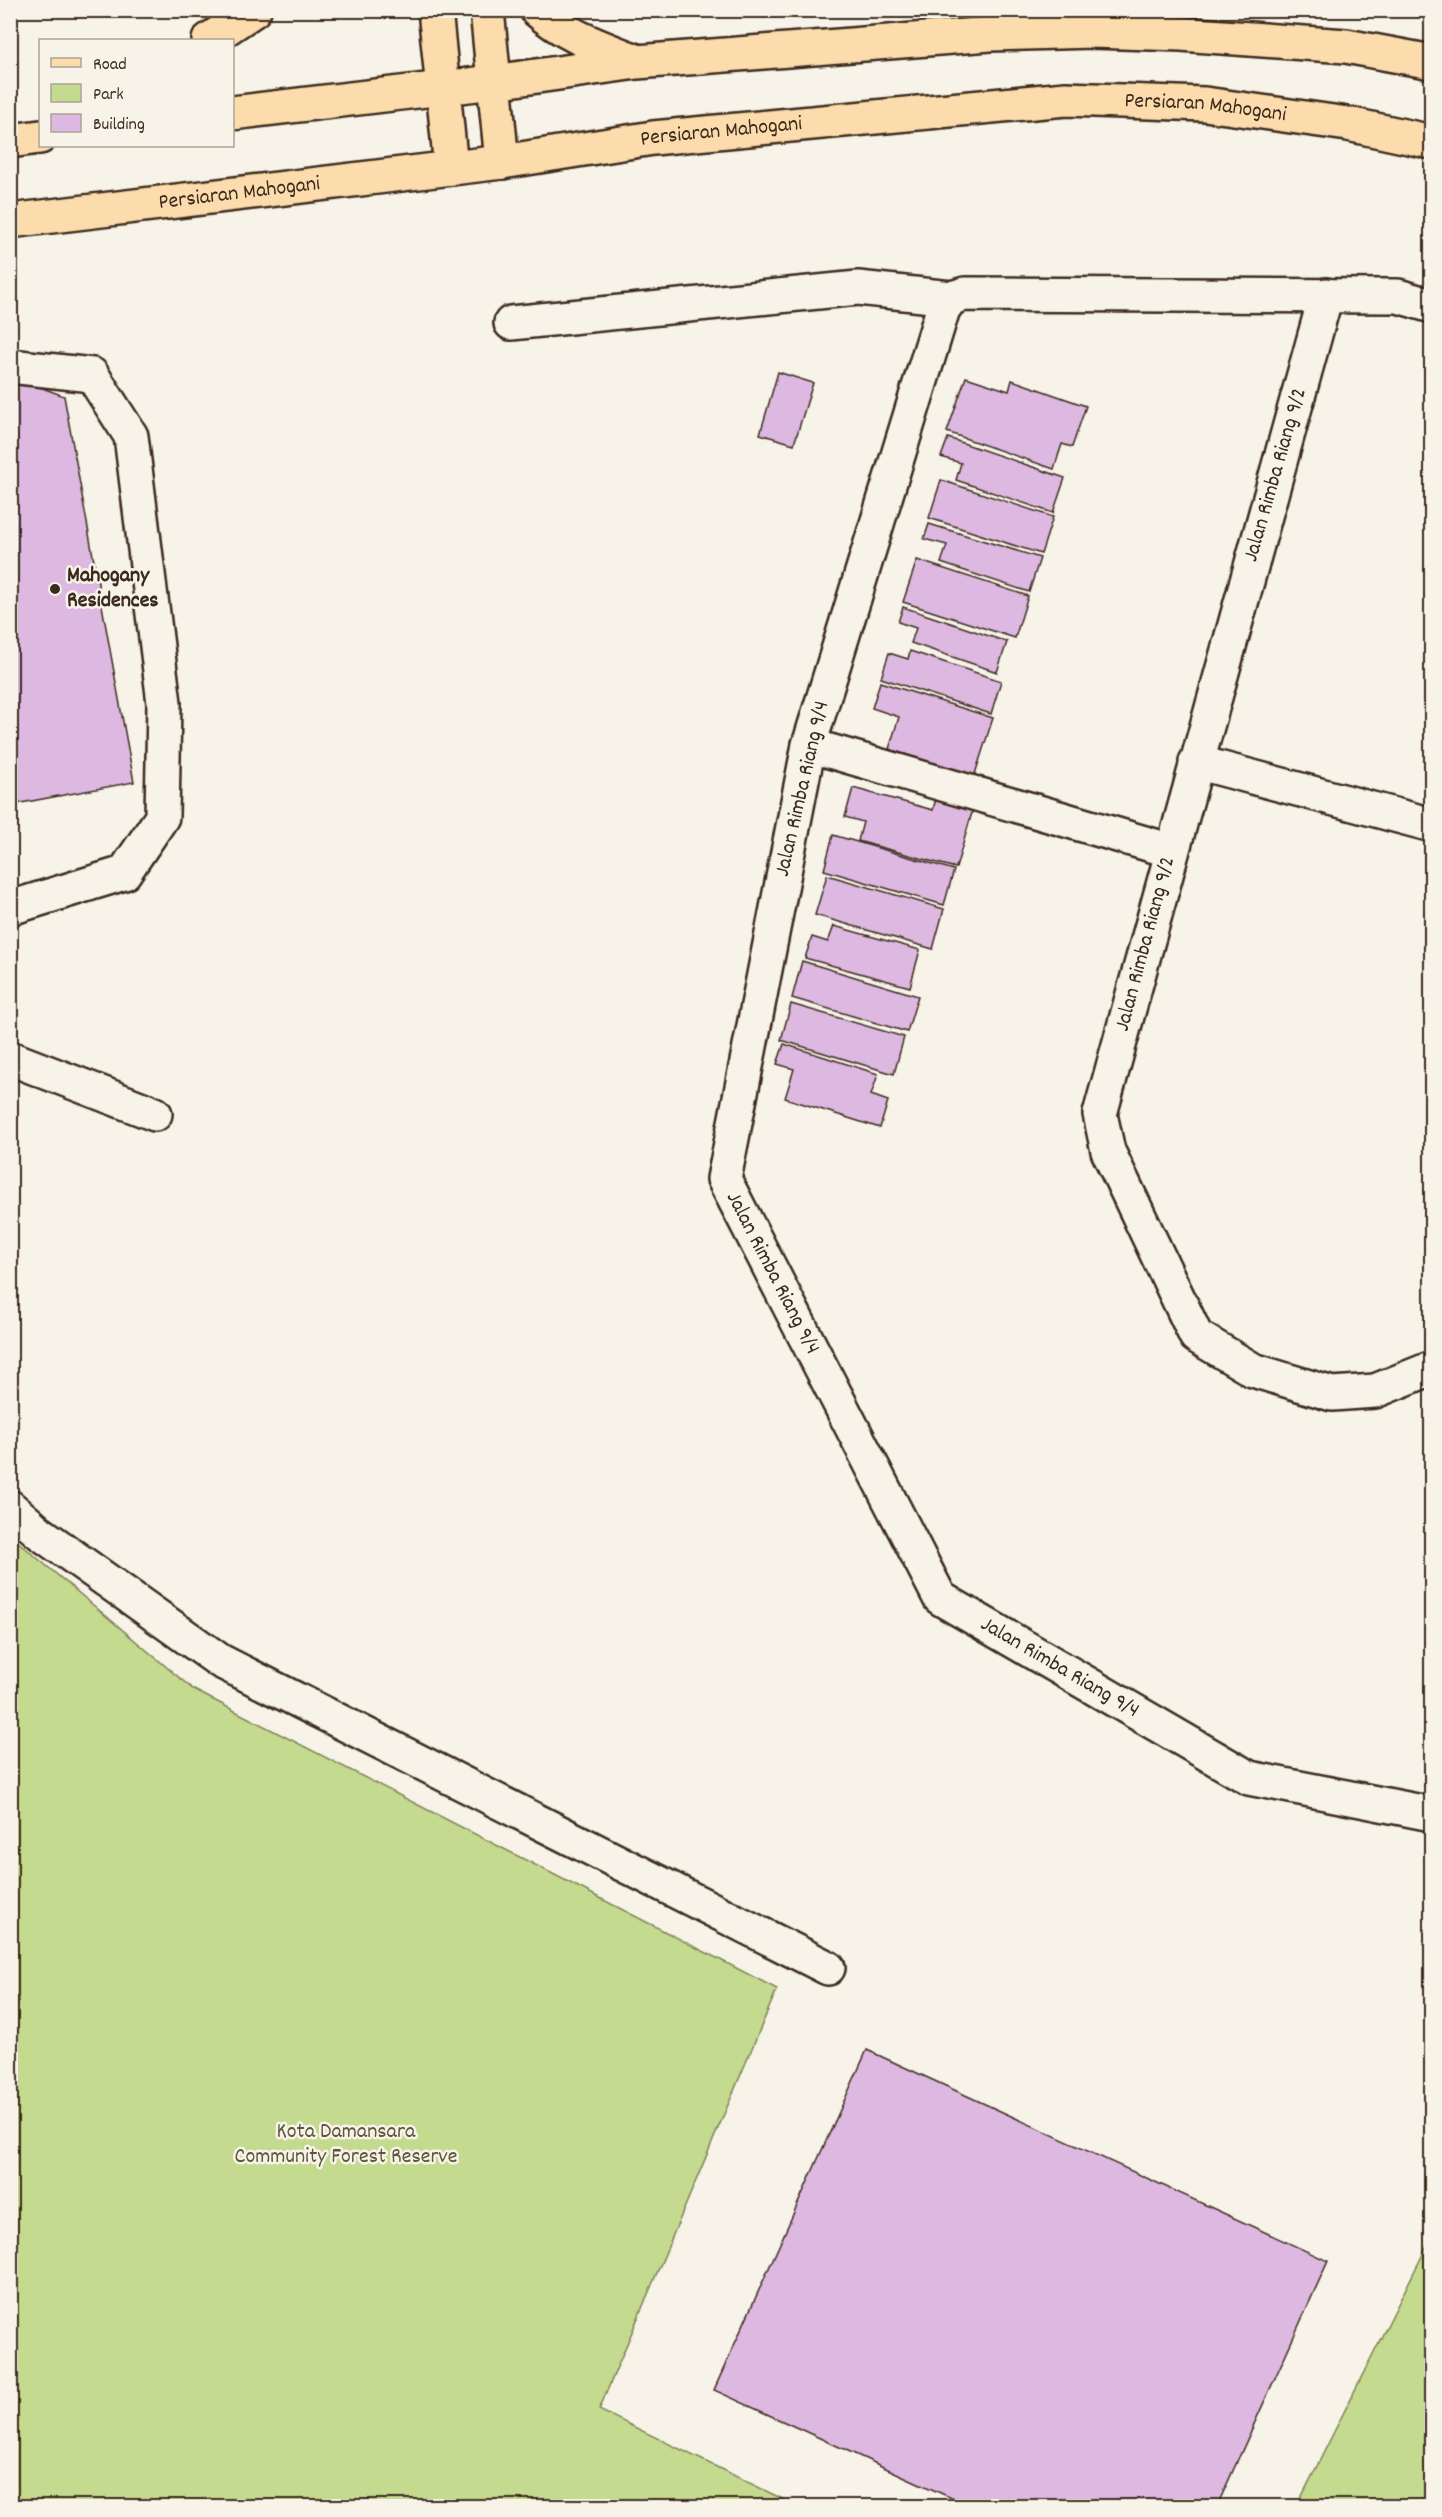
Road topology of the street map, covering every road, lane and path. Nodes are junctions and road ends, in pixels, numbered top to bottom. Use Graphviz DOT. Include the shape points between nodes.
graph roads {
  1 [pos="254,10"];
  2 [pos="435,10"];
  3 [pos="488,10"];
  4 [pos="537,10"];
  5 [pos="210,39"];
  6 [pos="637,62"];
  7 [pos="1431,62"];
  8 [pos="494,82"];
  9 [pos="442,88"];
  10 [pos="234,113"];
  11 [pos="1431,142"];
  12 [pos="502,162"];
  13 [pos="451,168"];
  14 [pos="10,221"];
  15 [pos="1326,295"];
  16 [pos="951,298"];
  17 [pos="1431,306"];
  18 [pos="511,323"];
  19 [pos="10,366"];
  20 [pos="809,745"];
  21 [pos="1196,762"];
  22 [pos="1431,825"];
  23 [pos="1172,851"];
  24 [pos="10,908"];
  25 [pos="10,1058"];
  26 [pos="155,1114"];
  27 [pos="1431,1368"];
  28 [pos="10,1507"];
  29 [pos="1431,1814"];
  30 [pos="828,1968"];
  1 -- 5 [label="main road"];
  2 -- 9 [label="main road"];
  3 -- 8 [label="main road"];
  4 -- 6 [label="main road" via="575,38"];
  6 -- 7 [label="main road" via="990,34 1092,31 1346,46"];
  6 -- 8 [label="main road"];
  8 -- 9 [label="main road"];
  8 -- 12 [label="main road"];
  9 -- 10 [label="main road"];
  9 -- 13 [label="main road"];
  11 -- 12 [label="main road, Persiaran Mahogani" via="1348,124 1205,104 1066,99 653,138"];
  12 -- 13 [label="main road, Persiaran Mahogani"];
  13 -- 14 [label="main road, Persiaran Mahogani"];
  15 -- 16 [label="street" via="965,294"];
  15 -- 17 [label="street" via="1398,296"];
  15 -- 21 [label="street, Jalan Rimba Riang 9/2"];
  16 -- 18 [label="street" via="858,288"];
  16 -- 20 [label="street, Jalan Rimba Riang 9/4" via="944,309"];
  19 -- 24 [label="street" via="92,375 130,436 164,703 162,817 124,873"];
  20 -- 23 [label="street"];
  20 -- 29 [label="street, Jalan Rimba Riang 9/4" via="724,1179 940,1598 1249,1778"];
  21 -- 22 [label="street"];
  21 -- 23 [label="street, Jalan Rimba Riang 9/2"];
  23 -- 27 [label="street, Jalan Rimba Riang 9/2" via="1100,1114 1108,1151 1196,1336 1253,1370 1332,1394 1375,1391"];
  25 -- 26 [label="street"];
  28 -- 30 [label="street" via="40,1533 220,1661"];
}
